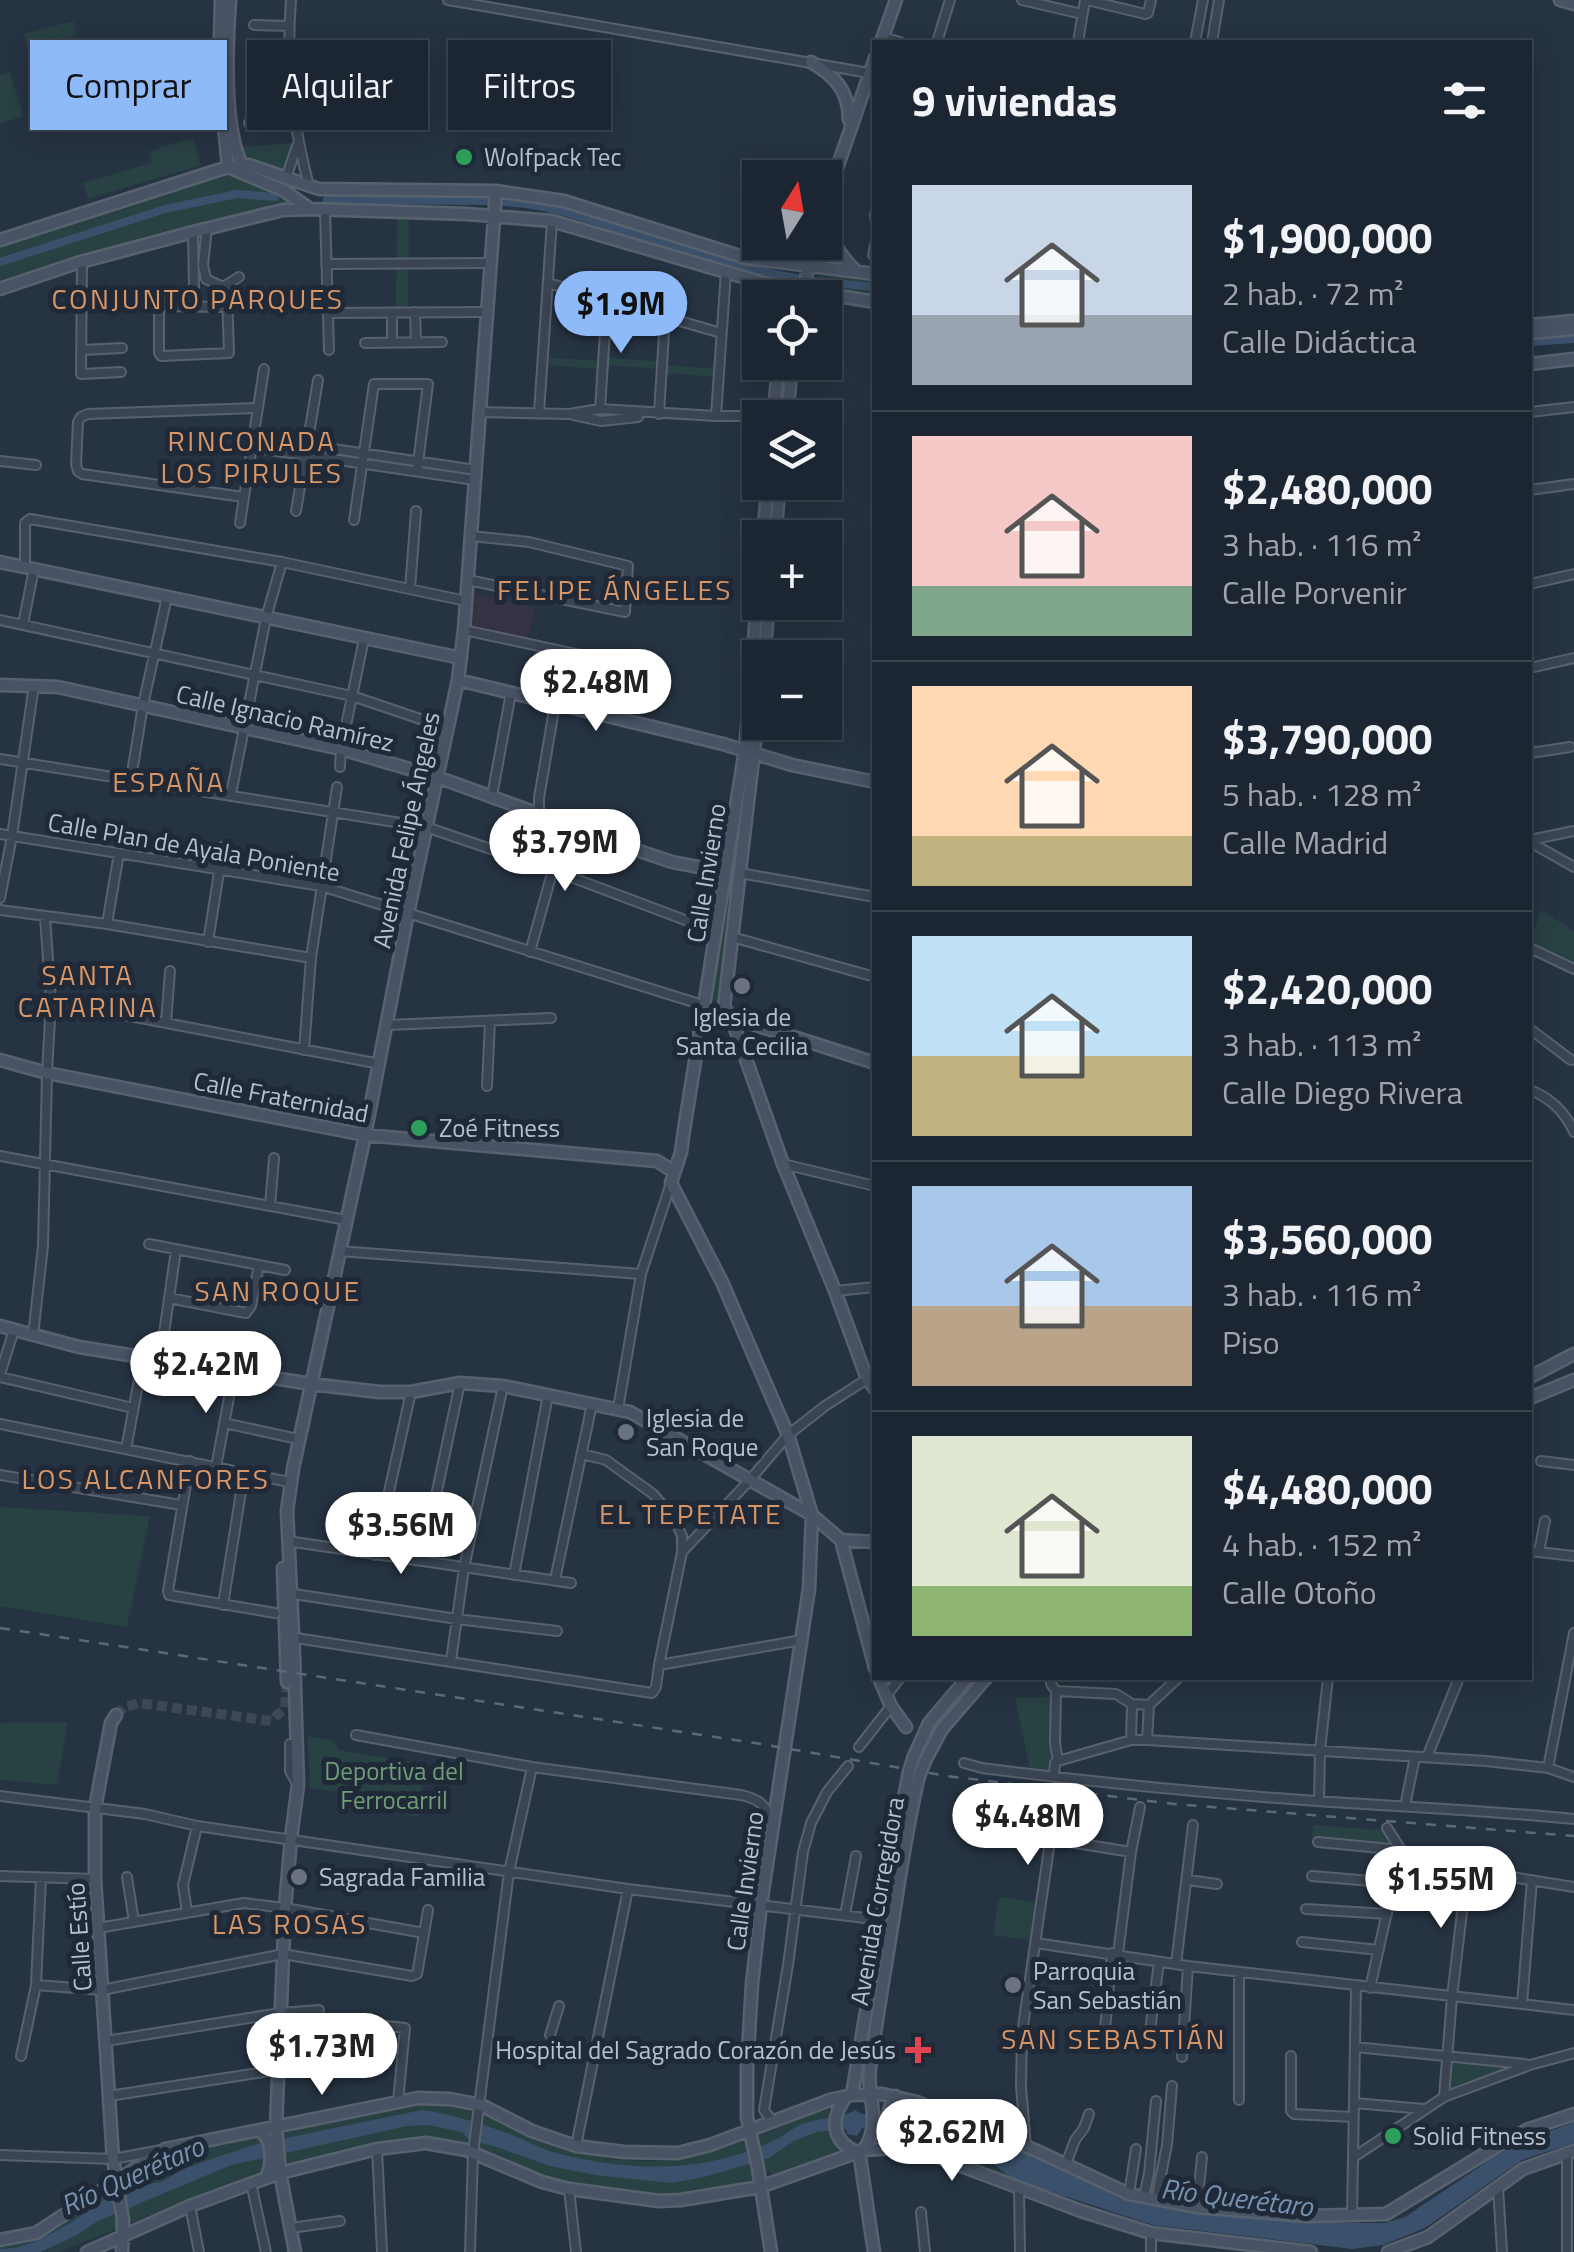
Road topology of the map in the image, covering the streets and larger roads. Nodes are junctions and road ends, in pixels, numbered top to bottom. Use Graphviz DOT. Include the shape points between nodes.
graph roads {
  1 [pos="220,0"];
  2 [pos="230,0"];
  3 [pos="291,0"];
  4 [pos="448,0"];
  5 [pos="896,0"];
  6 [pos="950,0"];
  7 [pos="1022,0"];
  8 [pos="1086,0"];
  9 [pos="1151,0"];
  10 [pos="1203,0"];
  11 [pos="1219,0"];
  12 [pos="1560,0"];
  13 [pos="1040,2"];
  14 [pos="1574,4"];
  15 [pos="1082,14"];
  16 [pos="254,25"];
  17 [pos="289,26"];
  18 [pos="290,40"];
  19 [pos="882,40"];
  20 [pos="938,40"];
  21 [pos="1078,40"];
  22 [pos="1196,40"];
  23 [pos="1212,40"];
  24 [pos="812,62"];
  25 [pos="872,66"];
  26 [pos="869,73"];
  27 [pos="297,130"];
  28 [pos="849,131"];
  29 [pos="298,142"];
  30 [pos="839,160"];
  31 [pos="242,165"];
  32 [pos="228,167"];
  33 [pos="286,178"];
  34 [pos="308,186"];
  35 [pos="496,191"];
  36 [pos="311,209"];
  37 [pos="325,210"];
  38 [pos="494,216"];
  39 [pos="552,221"];
  40 [pos="207,228"];
  41 [pos="193,232"];
  42 [pos="0,240"];
  43 [pos="842,257"];
  44 [pos="809,260"];
  45 [pos="82,262"];
  46 [pos="490,263"];
  47 [pos="326,264"];
  48 [pos="198,266"];
  49 [pos="807,268"];
  50 [pos="726,271"];
  51 [pos="857,272"];
  52 [pos="872,274"];
  53 [pos="239,277"];
  54 [pos="754,280"];
  55 [pos="805,280"];
  56 [pos="548,282"];
  57 [pos="223,287"];
  58 [pos="0,289"];
  59 [pos="842,298"];
  60 [pos="607,300"];
  61 [pos="872,302"];
  62 [pos="160,306"];
  63 [pos="227,307"];
  64 [pos="416,312"];
  65 [pos="487,312"];
  66 [pos="328,313"];
  67 [pos="392,313"];
  68 [pos="665,317"];
  69 [pos="1574,320"];
  70 [pos="1532,325"];
  71 [pos="1574,328"];
  72 [pos="720,333"];
  73 [pos="1532,333"];
  74 [pos="392,342"];
  75 [pos="416,342"];
  76 [pos="442,342"];
  77 [pos="365,343"];
  78 [pos="122,348"];
  79 [pos="83,350"];
  80 [pos="328,350"];
  81 [pos="1574,359"];
  82 [pos="1532,364"];
  83 [pos="264,369"];
  84 [pos="121,372"];
  85 [pos="318,380"];
  86 [pos="1574,407"];
  87 [pos="257,408"];
  88 [pos="600,409"];
  89 [pos="480,412"];
  90 [pos="1532,412"];
  91 [pos="539,413"];
  92 [pos="569,414"];
  93 [pos="659,414"];
  94 [pos="716,416"];
  95 [pos="742,416"];
  96 [pos="251,442"];
  97 [pos="307,450"];
  98 [pos="363,458"];
  99 [pos="0,461"];
  100 [pos="36,465"];
  101 [pos="418,466"];
  102 [pos="475,475"];
  103 [pos="1574,484"];
  104 [pos="1532,490"];
  105 [pos="244,498"];
  106 [pos="296,511"];
  107 [pos="416,511"];
  108 [pos="354,520"];
  109 [pos="240,524"];
  110 [pos="471,536"];
  111 [pos="0,562"];
  112 [pos="282,562"];
  113 [pos="30,568"];
  114 [pos="1574,574"];
  115 [pos="468,580"];
  116 [pos="1532,584"];
  117 [pos="410,589"];
  118 [pos="166,597"];
  119 [pos="466,601"];
  120 [pos="266,618"];
  121 [pos="0,620"];
  122 [pos="757,620"];
  123 [pos="23,624"];
  124 [pos="464,630"];
  125 [pos="364,639"];
  126 [pos="155,653"];
  127 [pos="461,658"];
  128 [pos="1574,658"];
  129 [pos="614,662"];
  130 [pos="1532,668"];
  131 [pos="253,676"];
  132 [pos="458,680"];
  133 [pos="0,685"];
  134 [pos="34,686"];
  135 [pos="512,692"];
  136 [pos="352,696"];
  137 [pos="555,704"];
  138 [pos="143,705"];
  139 [pos="242,728"];
  140 [pos="447,728"];
  141 [pos="752,740"];
  142 [pos="1570,747"];
  143 [pos="341,749"];
  144 [pos="750,752"];
  145 [pos="1532,752"];
  146 [pos="0,758"];
  147 [pos="23,762"];
  148 [pos="340,767"];
  149 [pos="437,777"];
  150 [pos="130,779"];
  151 [pos="872,781"];
  152 [pos="337,787"];
  153 [pos="231,794"];
  154 [pos="492,796"];
  155 [pos="334,811"];
  156 [pos="540,814"];
  157 [pos="565,826"];
  158 [pos="426,827"];
  159 [pos="732,828"];
  160 [pos="746,829"];
  161 [pos="1574,831"];
  162 [pos="0,834"];
  163 [pos="12,836"];
  164 [pos="1532,841"];
  165 [pos="1532,842"];
  166 [pos="222,847"];
  167 [pos="119,853"];
  168 [pos="1574,866"];
  169 [pos="219,868"];
  170 [pos="552,870"];
  171 [pos="726,872"];
  172 [pos="740,874"];
  173 [pos="321,886"];
  174 [pos="872,897"];
  175 [pos="0,898"];
  176 [pos="0,910"];
  177 [pos="408,913"];
  178 [pos="44,917"];
  179 [pos="107,924"];
  180 [pos="717,932"];
  181 [pos="732,937"];
  182 [pos="208,942"];
  183 [pos="1532,949"];
  184 [pos="530,952"];
  185 [pos="311,958"];
  186 [pos="1574,970"];
  187 [pos="170,971"];
  188 [pos="872,976"];
  189 [pos="51,1001"];
  190 [pos="706,1006"];
  191 [pos="728,1012"];
  192 [pos="552,1018"];
  193 [pos="490,1021"];
  194 [pos="166,1023"];
  195 [pos="388,1025"];
  196 [pos="1532,1031"];
  197 [pos="304,1050"];
  198 [pos="0,1060"];
  199 [pos="1571,1060"];
  200 [pos="872,1061"];
  201 [pos="380,1064"];
  202 [pos="46,1073"];
  203 [pos="487,1086"];
  204 [pos="1532,1091"];
  205 [pos="1574,1132"];
  206 [pos="365,1135"];
  207 [pos="0,1156"];
  208 [pos="274,1158"];
  209 [pos="44,1164"];
  210 [pos="782,1164"];
  211 [pos="672,1178"];
  212 [pos="872,1185"];
  213 [pos="270,1206"];
  214 [pos="346,1220"];
  215 [pos="149,1244"];
  216 [pos="176,1250"];
  217 [pos="339,1251"];
  218 [pos="259,1264"];
  219 [pos="285,1270"];
  220 [pos="641,1274"];
  221 [pos="872,1287"];
  222 [pos="835,1291"];
  223 [pos="169,1298"];
  224 [pos="0,1327"];
  225 [pos="14,1330"];
  226 [pos="34,1336"];
  227 [pos="4,1347"];
  228 [pos="1574,1354"];
  229 [pos="143,1358"];
  230 [pos="160,1361"];
  231 [pos="234,1371"];
  232 [pos="0,1376"];
  233 [pos="1532,1376"];
  234 [pos="871,1379"];
  235 [pos="1574,1380"];
  236 [pos="460,1383"];
  237 [pos="311,1384"];
  238 [pos="504,1386"];
  239 [pos="411,1392"];
  240 [pos="548,1395"];
  241 [pos="1532,1397"];
  242 [pos="592,1403"];
  243 [pos="133,1408"];
  244 [pos="618,1409"];
  245 [pos="224,1423"];
  246 [pos="0,1424"];
  247 [pos="788,1435"];
  248 [pos="298,1439"];
  249 [pos="126,1448"];
  250 [pos="582,1454"];
  251 [pos="1541,1460"];
  252 [pos="190,1461"];
  253 [pos="1574,1465"];
  254 [pos="216,1467"];
  255 [pos="293,1469"];
  256 [pos="244,1473"];
  257 [pos="0,1475"];
  258 [pos="750,1480"];
  259 [pos="289,1482"];
  260 [pos="182,1505"];
  261 [pos="812,1515"];
  262 [pos="1545,1521"];
  263 [pos="812,1529"];
  264 [pos="830,1531"];
  265 [pos="841,1540"];
  266 [pos="294,1542"];
  267 [pos="872,1542"];
  268 [pos="1535,1551"];
  269 [pos="682,1552"];
  270 [pos="376,1555"];
  271 [pos="1574,1556"];
  272 [pos="422,1562"];
  273 [pos="464,1568"];
  274 [pos="514,1575"];
  275 [pos="555,1580"];
  276 [pos="570,1583"];
  277 [pos="294,1594"];
  278 [pos="222,1605"];
  279 [pos="275,1613"];
  280 [pos="456,1619"];
  281 [pos="557,1631"];
  282 [pos="1574,1633"];
  283 [pos="296,1638"];
  284 [pos="802,1640"];
  285 [pos="872,1657"];
  286 [pos="451,1661"];
  287 [pos="658,1665"];
  288 [pos="879,1680"];
  289 [pos="899,1680"];
  290 [pos="965,1680"];
  291 [pos="984,1680"];
  292 [pos="1051,1680"];
  293 [pos="1176,1680"];
  294 [pos="1328,1680"];
  295 [pos="1458,1680"];
  296 [pos="287,1682"];
  297 [pos="1056,1691"];
  298 [pos="889,1701"];
  299 [pos="1132,1704"];
  300 [pos="1149,1706"];
  301 [pos="116,1715"];
  302 [pos="906,1728"];
  303 [pos="356,1735"];
  304 [pos="1131,1740"];
  305 [pos="1147,1740"];
  306 [pos="290,1744"];
  307 [pos="860,1747"];
  308 [pos="1320,1750"];
  309 [pos="1414,1757"];
  310 [pos="1427,1757"];
  311 [pos="1058,1761"];
  312 [pos="964,1762"];
  313 [pos="848,1766"];
  314 [pos="532,1767"];
  315 [pos="1548,1768"];
  316 [pos="1054,1777"];
  317 [pos="1574,1777"];
  318 [pos="912,1782"];
  319 [pos="298,1786"];
  320 [pos="0,1796"];
  321 [pos="1319,1801"];
  322 [pos="1405,1806"];
  323 [pos="1140,1807"];
  324 [pos="95,1808"];
  325 [pos="1574,1819"];
  326 [pos="197,1826"];
  327 [pos="1193,1826"];
  328 [pos="772,1827"];
  329 [pos="1052,1828"];
  330 [pos="1387,1828"];
  331 [pos="291,1838"];
  332 [pos="1051,1838"];
  333 [pos="1318,1842"];
  334 [pos="1401,1850"];
  335 [pos="1131,1852"];
  336 [pos="856,1856"];
  337 [pos="1399,1862"];
  338 [pos="1467,1870"];
  339 [pos="509,1872"];
  340 [pos="0,1876"];
  341 [pos="1312,1876"];
  342 [pos="42,1878"];
  343 [pos="127,1878"];
  344 [pos="95,1879"];
  345 [pos="1188,1880"];
  346 [pos="1532,1880"];
  347 [pos="1217,1884"];
  348 [pos="1394,1884"];
  349 [pos="1574,1887"];
  350 [pos="628,1889"];
  351 [pos="762,1904"];
  352 [pos="286,1908"];
  353 [pos="794,1909"];
  354 [pos="1306,1909"];
  355 [pos="428,1910"];
  356 [pos="187,1912"];
  357 [pos="1387,1914"];
  358 [pos="844,1915"];
  359 [pos="882,1920"];
  360 [pos="134,1922"];
  361 [pos="98,1928"];
  362 [pos="424,1934"];
  363 [pos="1036,1942"];
  364 [pos="1302,1942"];
  365 [pos="1379,1950"];
  366 [pos="282,1954"];
  367 [pos="1115,1954"];
  368 [pos="1159,1962"];
  369 [pos="1176,1964"];
  370 [pos="1188,1966"];
  371 [pos="1239,1972"];
  372 [pos="36,1985"];
  373 [pos="1356,1987"];
  374 [pos="1370,1988"];
  375 [pos="102,1990"];
  376 [pos="1452,1997"];
  377 [pos="1522,2004"];
  378 [pos="559,2006"];
  379 [pos="318,2010"];
  380 [pos="1574,2010"];
  381 [pos="280,2013"];
  382 [pos="355,2021"];
  383 [pos="387,2026"];
  384 [pos="550,2035"];
  385 [pos="1104,2040"];
  386 [pos="106,2041"];
  387 [pos="1148,2046"];
  388 [pos="1355,2047"];
  389 [pos="1574,2053"];
  390 [pos="21,2056"];
  391 [pos="1291,2056"];
  392 [pos="1182,2057"];
  393 [pos="1447,2058"];
  394 [pos="335,2061"];
  395 [pos="355,2063"];
  396 [pos="382,2064"];
  397 [pos="1530,2065"];
  398 [pos="402,2066"];
  399 [pos="278,2070"];
  400 [pos="1172,2086"];
  401 [pos="849,2095"];
  402 [pos="109,2096"];
  403 [pos="1444,2097"];
  404 [pos="871,2098"];
  405 [pos="893,2099"];
  406 [pos="1239,2100"];
  407 [pos="1156,2101"];
  408 [pos="398,2102"];
  409 [pos="1354,2103"];
  410 [pos="480,2108"];
  411 [pos="1426,2109"];
  412 [pos="1089,2114"];
  413 [pos="1574,2114"];
  414 [pos="1353,2117"];
  415 [pos="772,2121"];
  416 [pos="749,2129"];
  417 [pos="270,2133"];
  418 [pos="576,2146"];
  419 [pos="894,2147"];
  420 [pos="1026,2147"];
  421 [pos="474,2148"];
  422 [pos="165,2149"];
  423 [pos="377,2149"];
  424 [pos="1136,2149"];
  425 [pos="860,2151"];
  426 [pos="1570,2151"];
  427 [pos="0,2154"];
  428 [pos="1354,2157"];
  429 [pos="1202,2158"];
  430 [pos="113,2159"];
  431 [pos="1066,2164"];
  432 [pos="277,2166"];
  433 [pos="251,2183"];
  434 [pos="118,2184"];
  435 [pos="760,2186"];
  436 [pos="1498,2186"];
  437 [pos="1018,2188"];
  438 [pos="570,2190"];
  439 [pos="1129,2194"];
  440 [pos="1150,2198"];
  441 [pos="190,2206"];
  442 [pos="1197,2207"];
  443 [pos="921,2212"];
  444 [pos="1352,2216"];
  445 [pos="340,2221"];
  446 [pos="290,2228"];
  447 [pos="1151,2233"];
  448 [pos="122,2237"];
  449 [pos="0,2240"];
  450 [pos="88,2252"];
  451 [pos="122,2252"];
  452 [pos="199,2252"];
  453 [pos="266,2252"];
  454 [pos="294,2252"];
  455 [pos="382,2252"];
  456 [pos="470,2252"];
  457 [pos="576,2252"];
  458 [pos="771,2252"];
  459 [pos="874,2252"];
  460 [pos="925,2252"];
  461 [pos="1020,2252"];
  462 [pos="1151,2252"];
  463 [pos="1302,2252"];
  464 [pos="1311,2252"];
  465 [pos="1388,2252"];
  466 [pos="1502,2252"];
  467 [pos="1567,2252"];
  1 -- 32 [label="street"];
  2 -- 31 [label="street" via="230,101"];
  3 -- 17 [label="street"];
  4 -- 24 [label="street"];
  5 -- 19 [label="street"];
  6 -- 20 [label="street"];
  7 -- 13 [label="street"];
  8 -- 9 [label="street" via="1145,14"];
  8 -- 15 [label="street"];
  10 -- 22 [label="street"];
  11 -- 23 [label="street"];
  12 -- 14 [label="street"];
  13 -- 15 [label="street"];
  15 -- 21 [label="street"];
  16 -- 17 [label="street"];
  17 -- 18 [label="street"];
  24 -- 26 [label="street"];
  24 -- 28 [label="street" via="843,90"];
  25 -- 26 [label="street"];
  26 -- 28 [label="street"];
  27 -- 29 [label="street"];
  28 -- 30 [label="street"];
  29 -- 33 [label="street"];
  29 -- 34 [label="street"];
  31 -- 32 [label="street"];
  31 -- 33 [label="street"];
  32 -- 36 [label="street"];
  32 -- 42 [label="street"];
  33 -- 34 [label="street"];
  34 -- 35 [label="street"];
  35 -- 38 [label="street, Avenida Felipe Ángeles"];
  35 -- 49 [label="street" via="564,202 746,258"];
  36 -- 37 [label="street"];
  36 -- 40 [label="street"];
  37 -- 38 [label="street"];
  37 -- 47 [label="street"];
  38 -- 39 [label="street"];
  38 -- 46 [label="street, Avenida Felipe Ángeles"];
  39 -- 50 [label="street"];
  39 -- 56 [label="street"];
  40 -- 41 [label="street"];
  40 -- 48 [label="street"];
  41 -- 45 [label="street"];
  41 -- 48 [label="street"];
  43 -- 51 [label="street"];
  44 -- 49 [label="street"];
  45 -- 58 [label="street"];
  45 -- 79 [label="street"];
  46 -- 47 [label="street"];
  46 -- 65 [label="street, Avenida Felipe Ángeles"];
  47 -- 66 [label="street"];
  48 -- 57 [label="street"];
  48 -- 62 [label="street" via="194,288 166,296"];
  49 -- 51 [label="street"];
  49 -- 55 [label="street"];
  50 -- 54 [label="street"];
  50 -- 72 [label="street"];
  51 -- 52 [label="street"];
  53 -- 57 [label="street"];
  56 -- 60 [label="street"];
  56 -- 91 [label="street"];
  57 -- 63 [label="street"];
  59 -- 61 [label="street"];
  60 -- 68 [label="street"];
  60 -- 88 [label="street"];
  62 -- 63 [label="street"];
  62 -- 63 [label="street" via="159,353 166,357 229,353"];
  64 -- 65 [label="street"];
  64 -- 67 [label="street"];
  64 -- 75 [label="street"];
  65 -- 89 [label="street, Avenida Felipe Ángeles"];
  66 -- 67 [label="street"];
  66 -- 80 [label="street"];
  67 -- 74 [label="street"];
  68 -- 72 [label="street"];
  68 -- 93 [label="street"];
  69 -- 70 [label="street"];
  71 -- 73 [label="street"];
  72 -- 94 [label="street"];
  74 -- 75 [label="street"];
  74 -- 77 [label="street"];
  75 -- 76 [label="street"];
  78 -- 79 [label="street"];
  79 -- 84 [label="street" via="81,374"];
  81 -- 82 [label="street"];
  83 -- 87 [label="street"];
  85 -- 97 [label="street"];
  86 -- 90 [label="street"];
  87 -- 96 [label="street"];
  87 -- 105 [label="street" via="88,414 78,422 76,464 82,474"];
  88 -- 92 [label="street"];
  88 -- 93 [label="street"];
  89 -- 91 [label="street"];
  89 -- 102 [label="street, Avenida Felipe Ángeles"];
  91 -- 92 [label="street"];
  92 -- 93 [label="street" via="601,421"];
  93 -- 94 [label="street"];
  94 -- 95 [label="street"];
  96 -- 97 [label="street"];
  96 -- 105 [label="street"];
  97 -- 98 [label="street"];
  97 -- 106 [label="street"];
  98 -- 101 [label="street"];
  98 -- 101 [label="street" via="374,384 424,383 429,386"];
  98 -- 108 [label="street"];
  99 -- 100 [label="street"];
  101 -- 102 [label="street"];
  102 -- 110 [label="street, Avenida Felipe Ángeles"];
  103 -- 104 [label="street"];
  105 -- 109 [label="street"];
  107 -- 117 [label="street"];
  110 -- 115 [label="street, Avenida Felipe Ángeles"];
  110 -- 115 [label="street" via="628,566 625,612"];
  111 -- 113 [label="street"];
  112 -- 113 [label="street" via="30,518"];
  112 -- 117 [label="street"];
  112 -- 120 [label="street"];
  113 -- 118 [label="street"];
  113 -- 123 [label="street"];
  114 -- 116 [label="street"];
  115 -- 119 [label="street, Avenida Felipe Ángeles"];
  117 -- 119 [label="street"];
  118 -- 120 [label="street"];
  118 -- 126 [label="street"];
  119 -- 124 [label="street, Avenida Felipe Ángeles"];
  120 -- 125 [label="street"];
  120 -- 131 [label="street"];
  121 -- 123 [label="street"];
  122 -- 144 [label="street, Calle Invierno"];
  123 -- 126 [label="street"];
  124 -- 127 [label="street, Avenida Felipe Ángeles"];
  124 -- 129 [label="street"];
  125 -- 127 [label="street"];
  125 -- 136 [label="street"];
  126 -- 131 [label="street"];
  126 -- 138 [label="street"];
  127 -- 132 [label="street, Avenida Felipe Ángeles"];
  128 -- 130 [label="street"];
  131 -- 136 [label="street"];
  131 -- 139 [label="street"];
  132 -- 135 [label="street"];
  132 -- 140 [label="street, Avenida Felipe Ángeles"];
  133 -- 134 [label="street, Calle Ignacio Ramírez"];
  134 -- 138 [label="street, Calle Ignacio Ramírez"];
  134 -- 147 [label="street"];
  135 -- 137 [label="street"];
  135 -- 154 [label="street"];
  136 -- 140 [label="street"];
  136 -- 143 [label="street"];
  137 -- 144 [label="street"];
  137 -- 156 [label="street"];
  138 -- 139 [label="street, Calle Ignacio Ramírez"];
  138 -- 150 [label="street"];
  139 -- 143 [label="street, Calle Ignacio Ramírez"];
  139 -- 153 [label="street"];
  140 -- 149 [label="street, Avenida Felipe Ángeles"];
  141 -- 144 [label="street, Calle Invierno"];
  142 -- 145 [label="street"];
  143 -- 148 [label="street"];
  143 -- 149 [label="street, Calle Ignacio Ramírez"];
  144 -- 151 [label="street"];
  144 -- 159 [label="street, Calle Invierno"];
  144 -- 160 [label="street, Calle Invierno"];
  146 -- 147 [label="street"];
  147 -- 150 [label="street"];
  147 -- 163 [label="street"];
  149 -- 154 [label="street, Calle Ignacio Ramírez"];
  149 -- 158 [label="street, Avenida Felipe Ángeles"];
  150 -- 153 [label="street"];
  152 -- 155 [label="street"];
  153 -- 155 [label="street"];
  154 -- 156 [label="street, Calle Ignacio Ramírez"];
  155 -- 158 [label="street"];
  155 -- 173 [label="street"];
  156 -- 157 [label="street, Calle Ignacio Ramírez"];
  157 -- 170 [label="street"];
  157 -- 171 [label="street, Calle Ignacio Ramírez" via="672,862"];
  158 -- 170 [label="street"];
  158 -- 177 [label="street, Avenida Felipe Ángeles"];
  159 -- 160 [label="street"];
  159 -- 171 [label="street, Calle Invierno"];
  160 -- 172 [label="street, Calle Invierno"];
  161 -- 164 [label="street"];
  162 -- 163 [label="street, Calle Plan de Ayala Poniente"];
  163 -- 167 [label="street, Calle Plan de Ayala Poniente"];
  163 -- 175 [label="street"];
  165 -- 168 [label="street"];
  166 -- 169 [label="street"];
  167 -- 169 [label="street, Calle Plan de Ayala Poniente"];
  167 -- 179 [label="street"];
  169 -- 173 [label="street, Calle Plan de Ayala Poniente"];
  169 -- 182 [label="street"];
  170 -- 180 [label="street"];
  170 -- 184 [label="street"];
  171 -- 180 [label="street, Calle Invierno"];
  172 -- 174 [label="street"];
  172 -- 181 [label="street, Calle Invierno"];
  173 -- 177 [label="street, Calle Plan de Ayala Poniente"];
  173 -- 185 [label="street"];
  176 -- 178 [label="street"];
  177 -- 184 [label="street, Calle Plan de Ayala Poniente"];
  177 -- 195 [label="street, Avenida Felipe Ángeles"];
  178 -- 179 [label="street"];
  178 -- 189 [label="street"];
  179 -- 182 [label="street"];
  180 -- 190 [label="street, Calle Invierno"];
  181 -- 188 [label="street"];
  181 -- 191 [label="street, Calle Invierno"];
  182 -- 185 [label="street"];
  183 -- 186 [label="street"];
  184 -- 190 [label="street, Calle Plan de Ayala Poniente"];
  185 -- 197 [label="street"];
  187 -- 194 [label="street"];
  189 -- 194 [label="street"];
  189 -- 202 [label="street"];
  190 -- 191 [label="street, Calle Plan de Ayala Poniente"];
  190 -- 211 [label="street, Calle Invierno"];
  191 -- 200 [label="street, Calle Plan de Ayala Poniente"];
  191 -- 210 [label="street"];
  192 -- 193 [label="street"];
  193 -- 195 [label="street"];
  193 -- 203 [label="street"];
  194 -- 197 [label="street"];
  195 -- 201 [label="street, Avenida Felipe Ángeles"];
  196 -- 199 [label="street"];
  197 -- 201 [label="street"];
  198 -- 202 [label="street, Calle Fraternidad"];
  201 -- 206 [label="street, Avenida Felipe Ángeles"];
  202 -- 206 [label="street, Calle Fraternidad"];
  202 -- 209 [label="street"];
  204 -- 205 [label="street" via="1566,1115"];
  206 -- 211 [label="street, Calle Fraternidad" via="657,1161"];
  206 -- 214 [label="street, Avenida Felipe Ángeles"];
  207 -- 209 [label="street"];
  208 -- 213 [label="street"];
  209 -- 213 [label="street"];
  209 -- 226 [label="street"];
  210 -- 212 [label="street"];
  210 -- 222 [label="street"];
  211 -- 220 [label="street"];
  211 -- 247 [label="street"];
  213 -- 214 [label="street"];
  214 -- 217 [label="street, Avenida Felipe Ángeles"];
  215 -- 216 [label="street"];
  216 -- 218 [label="street"];
  216 -- 223 [label="street"];
  217 -- 220 [label="street"];
  217 -- 237 [label="street, Avenida Felipe Ángeles"];
  218 -- 219 [label="street"];
  218 -- 223 [label="street" via="246,1313"];
  220 -- 244 [label="street"];
  221 -- 222 [label="street"];
  222 -- 234 [label="street"];
  223 -- 230 [label="street"];
  224 -- 225 [label="street"];
  225 -- 226 [label="street"];
  225 -- 227 [label="street"];
  226 -- 229 [label="street"];
  227 -- 232 [label="street"];
  228 -- 233 [label="street"];
  229 -- 230 [label="street"];
  229 -- 243 [label="street"];
  230 -- 231 [label="street"];
  231 -- 237 [label="street"];
  231 -- 245 [label="street"];
  232 -- 243 [label="street"];
  234 -- 247 [label="street"];
  235 -- 241 [label="street"];
  236 -- 238 [label="street"];
  236 -- 239 [label="street"];
  236 -- 272 [label="street"];
  237 -- 239 [label="street"];
  237 -- 248 [label="street, Avenida Felipe Ángeles"];
  238 -- 240 [label="street"];
  238 -- 273 [label="street"];
  239 -- 270 [label="street"];
  240 -- 242 [label="street"];
  240 -- 274 [label="street"];
  242 -- 244 [label="street"];
  242 -- 250 [label="street"];
  243 -- 249 [label="street"];
  244 -- 258 [label="street"];
  245 -- 248 [label="street"];
  245 -- 254 [label="street"];
  246 -- 249 [label="street"];
  247 -- 258 [label="street"];
  247 -- 261 [label="street"];
  248 -- 255 [label="street, Avenida Felipe Ángeles"];
  249 -- 252 [label="street"];
  250 -- 269 [label="street" via="606,1460 653,1494 675,1520"];
  250 -- 275 [label="street"];
  251 -- 253 [label="street"];
  252 -- 254 [label="street"];
  252 -- 260 [label="street"];
  254 -- 256 [label="street"];
  255 -- 259 [label="street, Avenida Felipe Ángeles"];
  255 -- 319 [label="street, Avenida Felipe Ángeles" via="287,1511"];
  256 -- 259 [label="street"];
  256 -- 278 [label="street"];
  257 -- 260 [label="street"];
  258 -- 261 [label="street"];
  258 -- 269 [label="street"];
  259 -- 296 [label="street, Avenida Felipe Ángeles" via="280,1508"];
  260 -- 278 [label="street" via="169,1595"];
  261 -- 263 [label="street, Calle Invierno"];
  261 -- 264 [label="street"];
  262 -- 268 [label="street"];
  263 -- 264 [label="street"];
  263 -- 284 [label="street, Calle Invierno"];
  264 -- 265 [label="street"];
  265 -- 267 [label="street"];
  265 -- 285 [label="street"];
  266 -- 270 [label="street"];
  268 -- 271 [label="street"];
  269 -- 287 [label="street"];
  270 -- 272 [label="street"];
  272 -- 273 [label="street"];
  273 -- 274 [label="street"];
  273 -- 280 [label="street"];
  274 -- 275 [label="street"];
  275 -- 276 [label="street"];
  277 -- 280 [label="street"];
  278 -- 279 [label="street"];
  280 -- 281 [label="street"];
  280 -- 286 [label="street"];
  282 -- 315 [label="street"];
  283 -- 286 [label="street"];
  284 -- 287 [label="street"];
  284 -- 328 [label="street, Calle Invierno"];
  286 -- 287 [label="street" via="652,1693"];
  288 -- 298 [label="street"];
  289 -- 298 [label="street"];
  290 -- 318 [label="street, Avenida Corregidora, bridge" via="929,1723 914,1756"];
  291 -- 318 [label="street, Avenida Corregidora, bridge" via="942,1729"];
  292 -- 297 [label="street"];
  293 -- 300 [label="street"];
  294 -- 308 [label="street"];
  295 -- 310 [label="street"];
  297 -- 299 [label="street" via="1116,1694"];
  297 -- 311 [label="street"];
  298 -- 302 [label="street"];
  298 -- 307 [label="street"];
  299 -- 300 [label="street"];
  299 -- 304 [label="street"];
  300 -- 305 [label="street"];
  301 -- 324 [label="street, Calle Estío"];
  303 -- 314 [label="street"];
  304 -- 305 [label="street"];
  304 -- 311 [label="street"];
  305 -- 308 [label="street"];
  306 -- 319 [label="street" via="290,1771"];
  308 -- 309 [label="street"];
  308 -- 321 [label="street"];
  309 -- 310 [label="street"];
  309 -- 322 [label="street"];
  310 -- 315 [label="street"];
  311 -- 316 [label="street"];
  312 -- 316 [label="street"];
  313 -- 353 [label="street" via="811,1823"];
  314 -- 328 [label="street" via="756,1798"];
  314 -- 339 [label="street"];
  315 -- 317 [label="street"];
  316 -- 321 [label="street"];
  318 -- 359 [label="street, Avenida Corregidora"];
  318 -- 404 [label="street, Avenida Corregidora"];
  319 -- 331 [label="street, Avenida Felipe Ángeles"];
  320 -- 324 [label="street"];
  321 -- 322 [label="street"];
  322 -- 325 [label="street"];
  323 -- 335 [label="street"];
  324 -- 326 [label="street"];
  324 -- 344 [label="street, Calle Estío"];
  326 -- 331 [label="street"];
  326 -- 356 [label="street" via="183,1888"];
  327 -- 345 [label="street"];
  328 -- 351 [label="street, Calle Invierno"];
  329 -- 332 [label="street"];
  330 -- 334 [label="street"];
  331 -- 339 [label="street"];
  331 -- 352 [label="street, Avenida Felipe Ángeles"];
  332 -- 335 [label="street"];
  332 -- 363 [label="street"];
  333 -- 334 [label="street"];
  334 -- 337 [label="street"];
  335 -- 367 [label="street"];
  336 -- 358 [label="street"];
  337 -- 338 [label="street"];
  337 -- 348 [label="street"];
  338 -- 346 [label="street"];
  338 -- 376 [label="street"];
  339 -- 350 [label="street"];
  339 -- 410 [label="street"];
  340 -- 342 [label="street"];
  341 -- 348 [label="street"];
  342 -- 344 [label="street"];
  342 -- 372 [label="street"];
  343 -- 360 [label="street"];
  344 -- 361 [label="street, Calle Estío"];
  345 -- 347 [label="street"];
  345 -- 369 [label="street"];
  346 -- 349 [label="street"];
  346 -- 377 [label="street"];
  348 -- 357 [label="street"];
  350 -- 351 [label="street"];
  350 -- 418 [label="street"];
  351 -- 353 [label="street"];
  351 -- 416 [label="street, Calle Invierno" via="747,2068"];
  352 -- 356 [label="street" via="244,1903"];
  352 -- 362 [label="street"];
  352 -- 366 [label="street, Avenida Felipe Ángeles"];
  353 -- 358 [label="street"];
  353 -- 415 [label="street" via="764,2110"];
  354 -- 357 [label="street"];
  355 -- 362 [label="street"];
  356 -- 360 [label="street"];
  357 -- 365 [label="street"];
  358 -- 359 [label="street"];
  359 -- 401 [label="street, Avenida Corregidora"];
  360 -- 361 [label="street"];
  361 -- 375 [label="street, Calle Estío"];
  362 -- 366 [label="street" via="412,1976"];
  363 -- 367 [label="street"];
  363 -- 420 [label="street" via="1022,2033"];
  364 -- 365 [label="street"];
  365 -- 374 [label="street"];
  366 -- 375 [label="street"];
  366 -- 381 [label="street, Avenida Felipe Ángeles"];
  367 -- 368 [label="street"];
  367 -- 385 [label="street"];
  368 -- 369 [label="street"];
  368 -- 387 [label="street"];
  369 -- 370 [label="street"];
  370 -- 371 [label="street"];
  370 -- 392 [label="street"];
  371 -- 373 [label="street"];
  371 -- 406 [label="street"];
  372 -- 375 [label="street"];
  372 -- 390 [label="street"];
  373 -- 374 [label="street"];
  373 -- 388 [label="street"];
  374 -- 376 [label="street"];
  375 -- 386 [label="street, Calle Estío"];
  376 -- 377 [label="street"];
  376 -- 393 [label="street"];
  377 -- 380 [label="street"];
  378 -- 384 [label="street"];
  379 -- 381 [label="street"];
  381 -- 386 [label="street"];
  381 -- 399 [label="street, Avenida Felipe Ángeles"];
  382 -- 383 [label="street"];
  383 -- 396 [label="street"];
  383 -- 398 [label="street" via="405,2028"];
  386 -- 402 [label="street, Calle Estío"];
  388 -- 393 [label="street"];
  388 -- 409 [label="street"];
  389 -- 397 [label="street"];
  391 -- 414 [label="street" via="1294,2114"];
  393 -- 397 [label="street"];
  393 -- 403 [label="street"];
  394 -- 399 [label="street"];
  395 -- 396 [label="street"];
  396 -- 398 [label="street"];
  397 -- 403 [label="street"];
  398 -- 408 [label="street"];
  399 -- 402 [label="street"];
  399 -- 417 [label="street, Avenida Felipe Ángeles"];
  400 -- 440 [label="street" via="1165,2160"];
  401 -- 404 [label="street"];
  401 -- 415 [label="street"];
  401 -- 425 [label="street" via="838,2108 836,2131 842,2143"];
  402 -- 430 [label="street, Calle Estío"];
  403 -- 411 [label="street"];
  404 -- 405 [label="street"];
  404 -- 425 [label="street" via="871,2137"];
  405 -- 419 [label="street" via="887,2136"];
  405 -- 420 [label="street" via="917,2102"];
  407 -- 440 [label="street"];
  408 -- 410 [label="street" via="450,2099"];
  408 -- 417 [label="street"];
  409 -- 411 [label="street"];
  409 -- 414 [label="street"];
  410 -- 418 [label="street"];
  410 -- 421 [label="street"];
  411 -- 428 [label="street"];
  412 -- 431 [label="street"];
  413 -- 444 [label="street" via="1504,2142 1394,2212"];
  414 -- 428 [label="street"];
  415 -- 416 [label="street"];
  416 -- 418 [label="street" via="678,2153"];
  416 -- 435 [label="street, Calle Invierno"];
  417 -- 422 [label="street"];
  417 -- 432 [label="street, Avenida Felipe Ángeles"];
  419 -- 425 [label="street"];
  419 -- 437 [label="street"];
  420 -- 431 [label="street"];
  421 -- 423 [label="street" via="426,2143"];
  421 -- 438 [label="street"];
  421 -- 456 [label="street"];
  422 -- 430 [label="street"];
  422 -- 434 [label="street"];
  423 -- 432 [label="street"];
  423 -- 455 [label="street"];
  424 -- 439 [label="street"];
  425 -- 435 [label="street"];
  425 -- 459 [label="street"];
  426 -- 436 [label="street"];
  426 -- 467 [label="street"];
  427 -- 430 [label="street"];
  428 -- 444 [label="street"];
  429 -- 442 [label="street"];
  430 -- 434 [label="street, Calle Estío"];
  431 -- 439 [label="street"];
  432 -- 433 [label="street"];
  432 -- 446 [label="street, Avenida Felipe Ángeles"];
  433 -- 441 [label="street"];
  433 -- 453 [label="street"];
  434 -- 448 [label="street, Calle Estío"];
  434 -- 449 [label="street" via="36,2233"];
  435 -- 438 [label="street" via="659,2201"];
  435 -- 458 [label="street, Calle Invierno"];
  436 -- 465 [label="street" via="1428,2237"];
  436 -- 466 [label="street"];
  437 -- 447 [label="street"];
  437 -- 461 [label="street"];
  438 -- 457 [label="street"];
  439 -- 440 [label="street"];
  440 -- 442 [label="street"];
  441 -- 448 [label="street"];
  441 -- 452 [label="street"];
  442 -- 444 [label="street"];
  443 -- 460 [label="street"];
  445 -- 446 [label="street"];
  446 -- 454 [label="street, Avenida Felipe Ángeles"];
  447 -- 462 [label="street"];
  447 -- 463 [label="street"];
  448 -- 450 [label="street"];
  448 -- 451 [label="street, Calle Estío"];
  463 -- 464 [label="street"];
}
